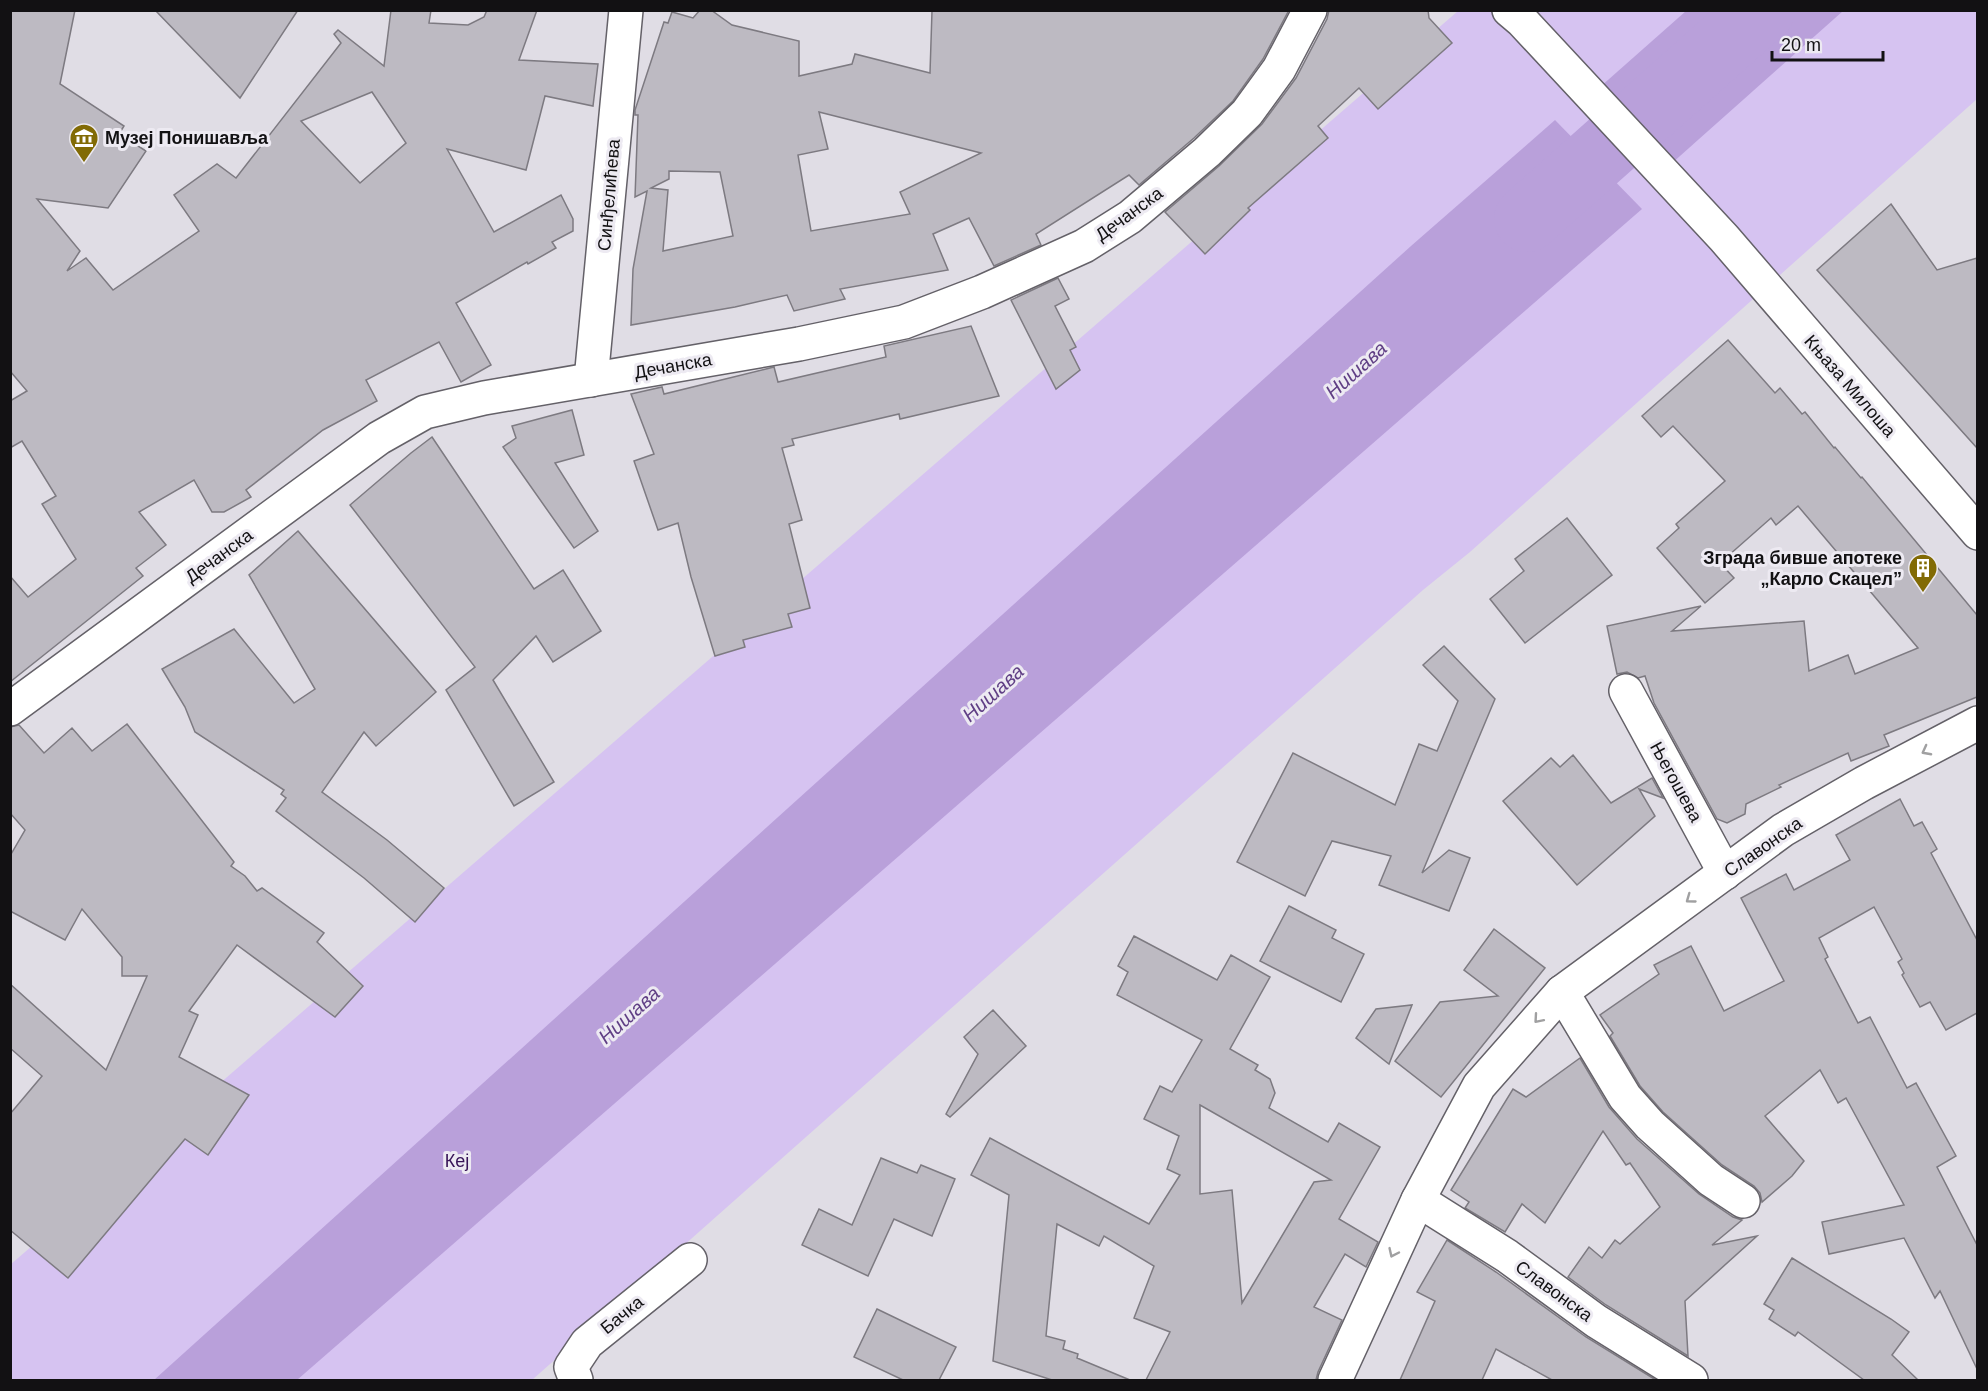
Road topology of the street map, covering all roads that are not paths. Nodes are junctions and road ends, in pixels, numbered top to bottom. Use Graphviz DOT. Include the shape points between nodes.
graph roads {
  1 [pos="626,10"];
  2 [pos="1310,10"];
  3 [pos="1516,16"];
  4 [pos="591,380"];
  5 [pos="1977,532"];
  6 [pos="1626,691"];
  7 [pos="10,709"];
  8 [pos="1977,723"];
  9 [pos="1725,873"];
  10 [pos="1562,992"];
  11 [pos="1418,1200"];
  12 [pos="1743,1201"];
  13 [pos="690,1260"];
  14 [pos="576,1380"];
  15 [pos="1335,1380"];
  16 [pos="1691,1380"];
  1 -- 4 [label="street, Синђелићева"];
  2 -- 4 [label="street, Дечанска" via="1279,69 1247,114 1130,218 1084,246 904,322"];
  3 -- 5 [label="street, Књаза Милоша" via="1724,238"];
  4 -- 7 [label="street, Дечанска" via="484,398 416,417 379,438"];
  6 -- 9 [label="street, Његошева"];
  8 -- 9 [label="street, Славонска, one-way" via="1783,830"];
  9 -- 10 [label="street, Славонска, one-way"];
  10 -- 11 [label="street, Славонска, one-way" via="1479,1086"];
  10 -- 12 [label="street" via="1625,1097 1711,1180"];
  11 -- 15 [label="street, Славонска, one-way"];
  11 -- 16 [label="street, Славонска" via="1507,1256 1596,1321"];
  13 -- 14 [label="street, Бачка" via="587,1343 572,1366"];
}
